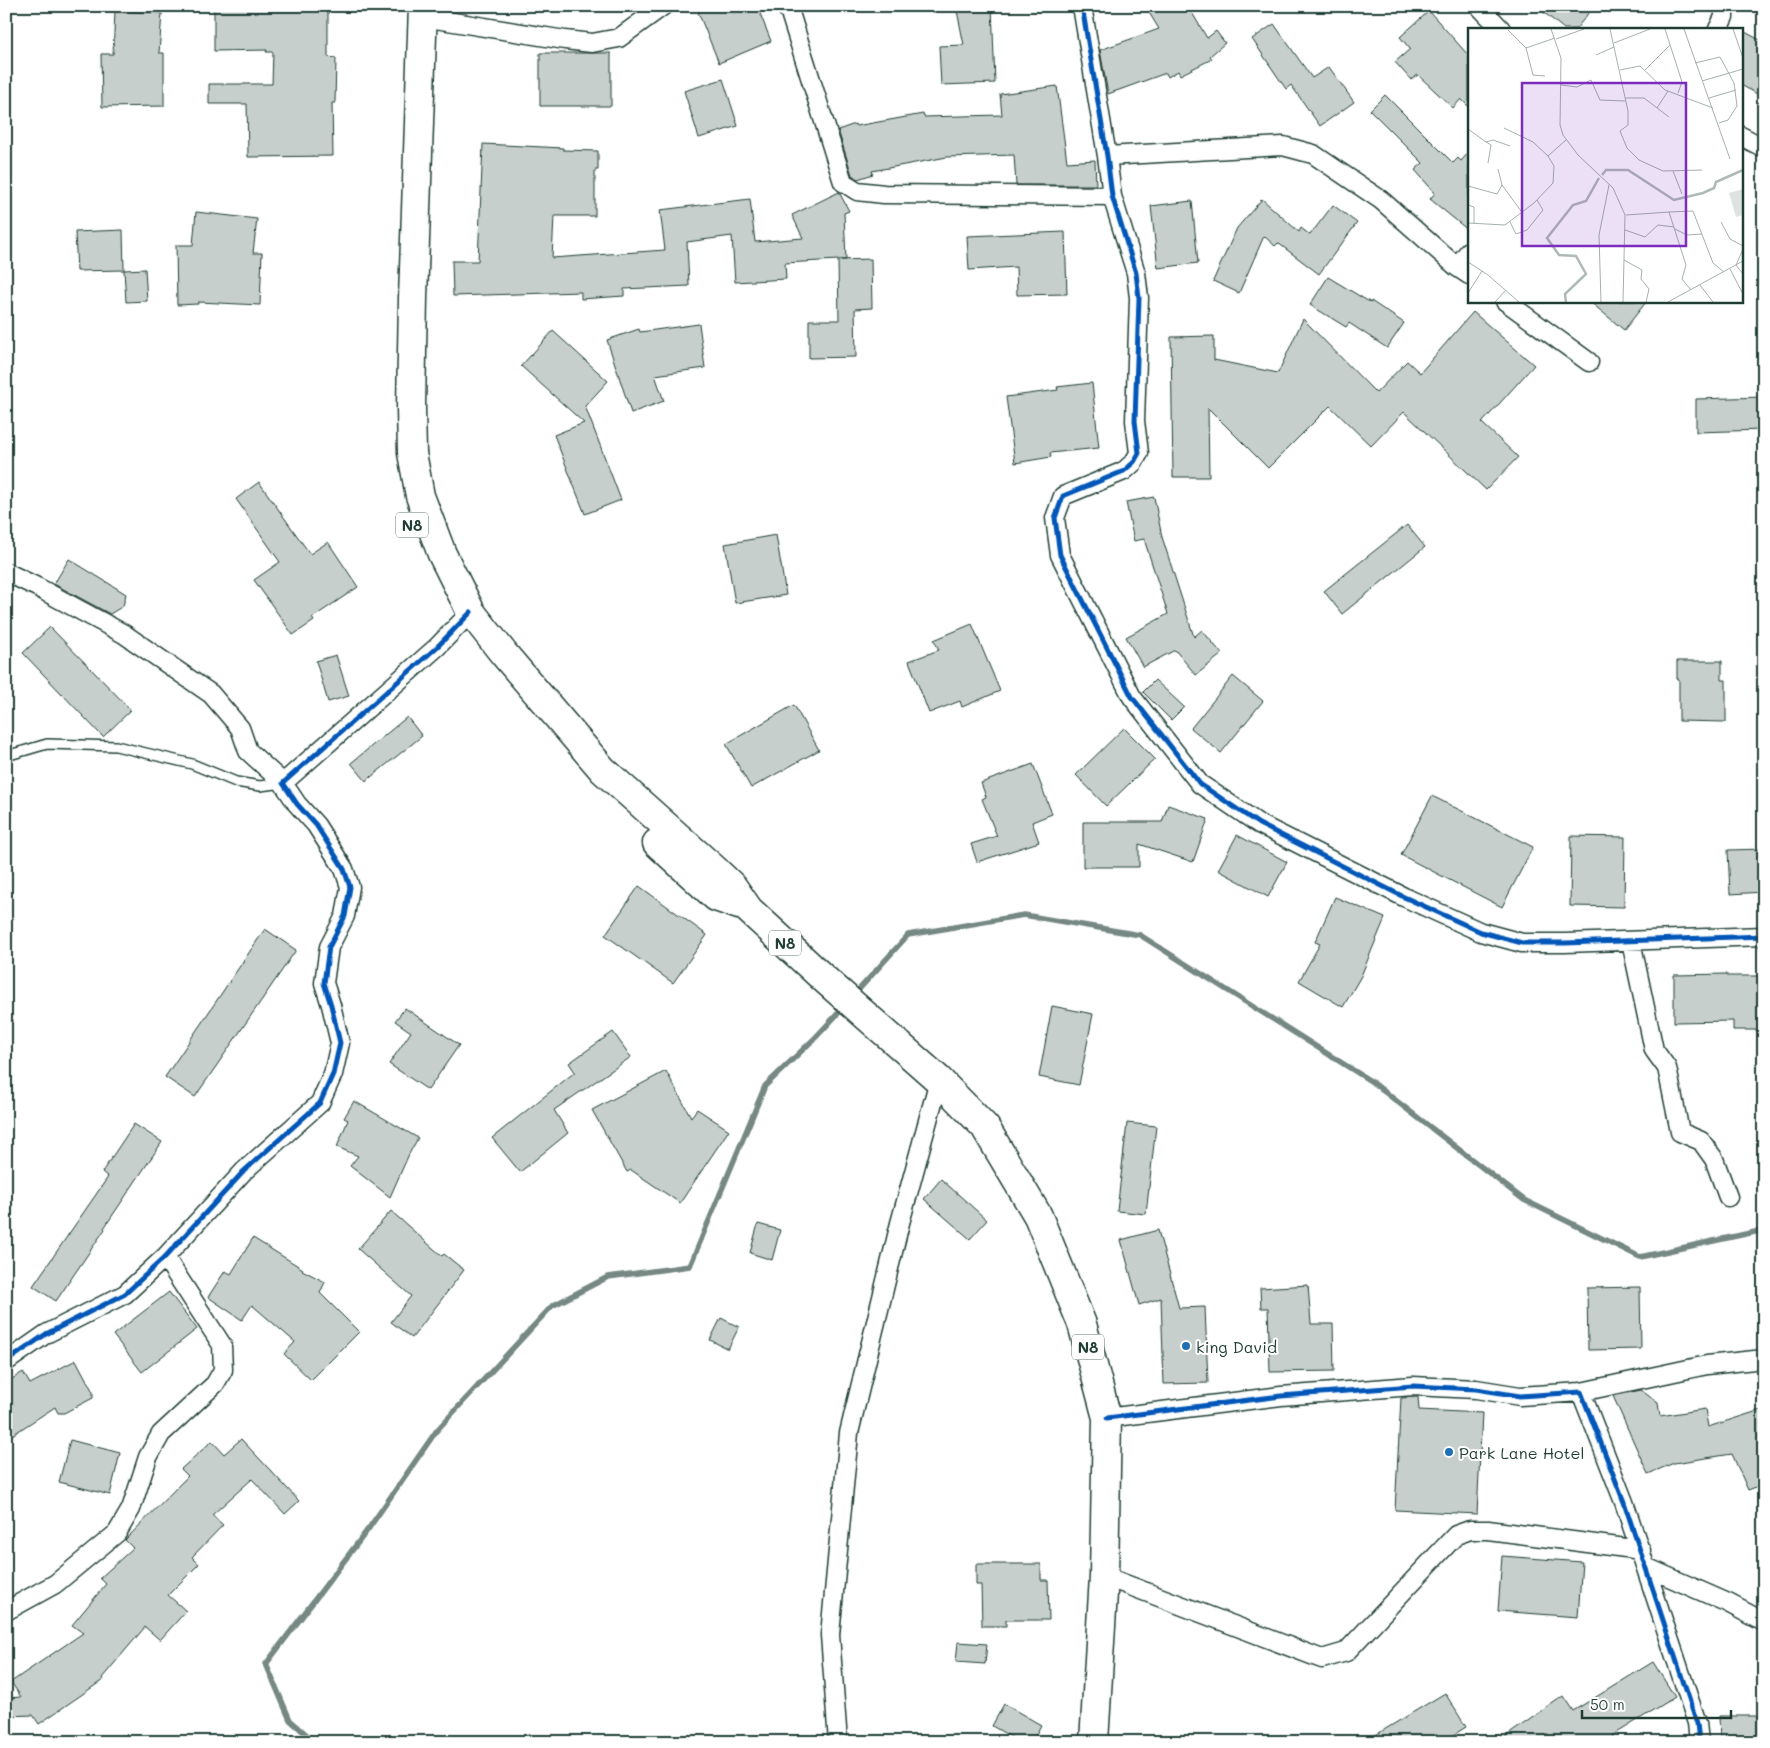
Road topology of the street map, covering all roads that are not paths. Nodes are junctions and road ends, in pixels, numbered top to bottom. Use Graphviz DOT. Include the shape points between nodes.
graph roads {
  1 [pos="663,6"];
  2 [pos="785,6"];
  3 [pos="1082,6"];
  4 [pos="1479,6"];
  5 [pos="1724,6"];
  6 [pos="417,10"];
  7 [pos="1500,28"];
  8 [pos="1718,28"];
  9 [pos="1742,137"];
  10 [pos="1764,148"];
  11 [pos="1107,156"];
  12 [pos="1112,196"];
  13 [pos="1468,254"];
  14 [pos="1463,271"];
  15 [pos="1506,302"];
  16 [pos="1589,362"];
  17 [pos="6,572"];
  18 [pos="465,619"];
  19 [pos="6,756"];
  20 [pos="283,783"];
  21 [pos="1764,936"];
  22 [pos="1630,942"];
  23 [pos="939,1080"];
  24 [pos="1728,1197"];
  25 [pos="165,1257"];
  26 [pos="1764,1360"];
  27 [pos="6,1362"];
  28 [pos="1581,1392"];
  29 [pos="1107,1418"];
  30 [pos="1644,1559"];
  31 [pos="1104,1576"];
  32 [pos="6,1611"];
  33 [pos="1764,1622"];
  34 [pos="838,1742"];
  35 [pos="1094,1742"];
  36 [pos="1699,1742"];
  1 -- 6 [label="street" via="619,38 592,42 565,40"];
  2 -- 12 [label="street" via="790,13 843,182 857,191"];
  3 -- 11 [label="street"];
  4 -- 7 [label="street"];
  5 -- 8 [label="street" via="1724,17"];
  6 -- 18 [label="highway, N8" via="408,185 412,453 420,496"];
  9 -- 10 [label="street"];
  11 -- 12 [label="street"];
  11 -- 14 [label="street" via="1283,146 1313,154 1381,200"];
  12 -- 22 [label="street" via="1136,273 1139,298 1135,421 1139,453 1124,471 1063,496 1055,518 1060,555 1132,697 1200,784 1259,824 1404,897 1481,932 1522,943"];
  13 -- 14 [label="street"];
  15 -- 16 [label="street"];
  17 -- 20 [label="street" via="124,634 211,694 240,728 248,751"];
  18 -- 20 [label="street"];
  18 -- 23 [label="highway, N8" via="504,654 603,770 733,887 749,910"];
  19 -- 20 [label="lane" via="48,744 116,746 192,764 236,782 260,786"];
  20 -- 25 [label="street" via="326,840 344,869 350,887 345,916 329,947 324,983 340,1043 333,1074 320,1103 244,1170"];
  21 -- 22 [label="street"];
  22 -- 24 [label="street" via="1654,1050 1667,1068 1680,1132 1701,1141 1714,1159"];
  23 -- 29 [label="highway, N8" via="985,1127 1038,1216 1082,1324"];
  23 -- 34 [label="street" via="849,1433 830,1635"];
  25 -- 27 [label="street" via="125,1294 46,1334"];
  25 -- 32 [label="street" via="222,1345 223,1370 215,1384 161,1434 148,1457 131,1509 116,1533 55,1584"];
  26 -- 28 [label="street" via="1707,1364"];
  28 -- 29 [label="street" via="1520,1396 1476,1389 1414,1386 1281,1396"];
  28 -- 30 [label="street"];
  29 -- 31 [label="highway, N8"];
  30 -- 31 [label="street" via="1488,1530 1470,1530 1456,1535 1346,1652 1322,1659"];
  30 -- 33 [label="street"];
  30 -- 36 [label="street" via="1697,1723"];
  31 -- 35 [label="highway, N8"];
}
